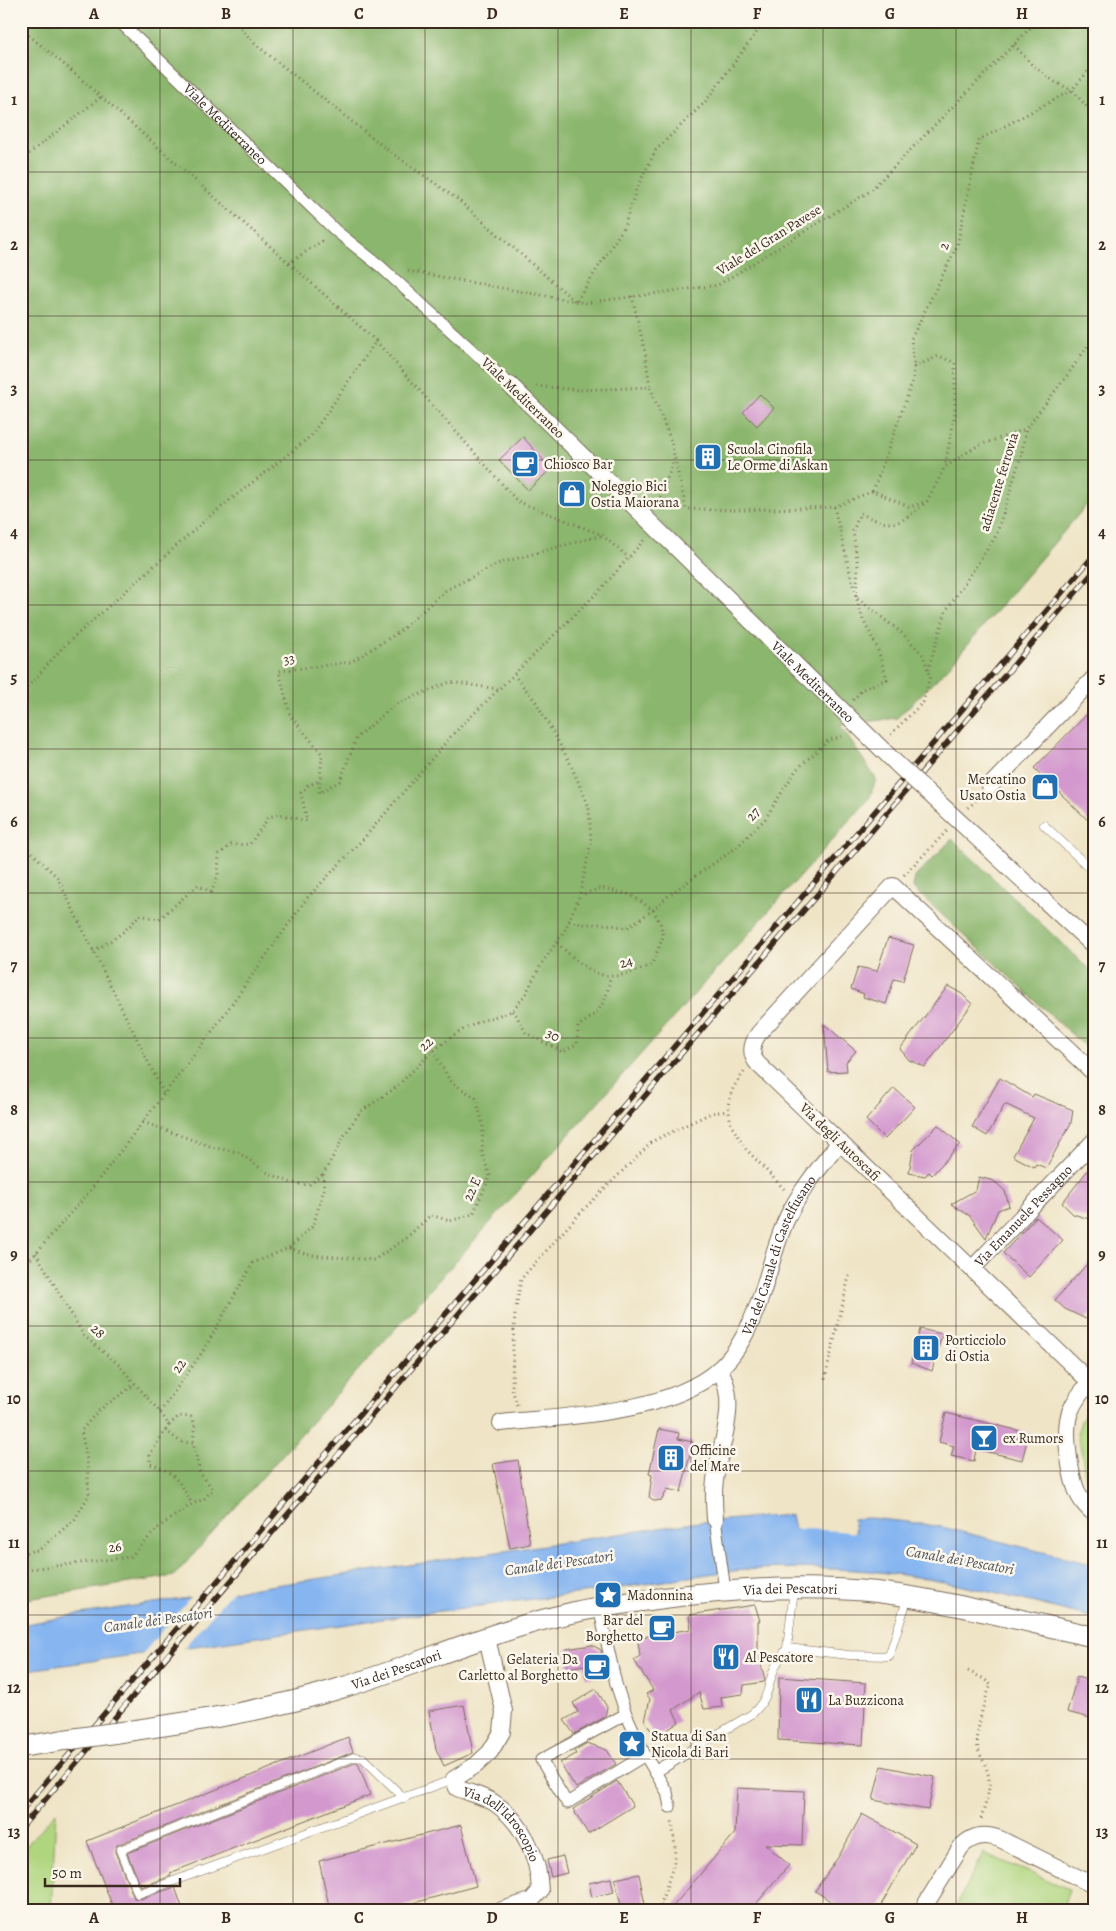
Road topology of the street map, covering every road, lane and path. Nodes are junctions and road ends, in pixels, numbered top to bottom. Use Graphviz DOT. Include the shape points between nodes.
graph roads {
  1 [pos="119,21"];
  2 [pos="234,21"];
  3 [pos="765,21"];
  4 [pos="1037,21"];
  5 [pos="21,30"];
  6 [pos="1014,45"];
  7 [pos="1095,60"];
  8 [pos="1072,90"];
  9 [pos="101,97"];
  10 [pos="1095,116"];
  11 [pos="21,160"];
  12 [pos="336,231"];
  13 [pos="289,263"];
  14 [pos="380,266"];
  15 [pos="632,296"];
  16 [pos="576,302"];
  17 [pos="1095,336"];
  18 [pos="376,341"];
  19 [pos="914,367"];
  20 [pos="510,385"];
  21 [pos="650,387"];
  22 [pos="1026,429"];
  23 [pos="675,458"];
  24 [pos="945,467"];
  25 [pos="873,490"];
  26 [pos="927,501"];
  27 [pos="834,507"];
  28 [pos="652,524"];
  29 [pos="602,535"];
  30 [pos="629,558"];
  31 [pos="856,597"];
  32 [pos="928,670"];
  33 [pos="514,675"];
  34 [pos="1095,677"];
  35 [pos="499,689"];
  36 [pos="21,695"];
  37 [pos="842,711"];
  38 [pos="863,730"];
  39 [pos="880,747"];
  40 [pos="320,781"];
  41 [pos="990,786"];
  42 [pos="1044,825"];
  43 [pos="940,838"];
  44 [pos="21,842"];
  45 [pos="910,868"];
  46 [pos="1095,873"];
  47 [pos="580,895"];
  48 [pos="653,910"];
  49 [pos="569,921"];
  50 [pos="557,942"];
  51 [pos="1095,948"];
  52 [pos="93,951"];
  53 [pos="610,977"];
  54 [pos="512,1011"];
  55 [pos="433,1051"];
  56 [pos="754,1059"];
  57 [pos="1095,1074"];
  58 [pos="164,1094"];
  59 [pos="728,1111"];
  60 [pos="143,1122"];
  61 [pos="1095,1140"];
  62 [pos="840,1142"];
  63 [pos="323,1175"];
  64 [pos="801,1194"];
  65 [pos="289,1248"];
  66 [pos="36,1253"];
  67 [pos="972,1269"];
  68 [pos="21,1270"];
  69 [pos="850,1272"];
  70 [pos="719,1369"];
  71 [pos="825,1379"];
  72 [pos="1092,1380"];
  73 [pos="135,1384"];
  74 [pos="160,1412"];
  75 [pos="527,1420"];
  76 [pos="501,1423"];
  77 [pos="169,1425"];
  78 [pos="165,1430"];
  79 [pos="193,1444"];
  80 [pos="192,1504"];
  81 [pos="1095,1514"];
  82 [pos="715,1519"];
  83 [pos="21,1553"];
  84 [pos="21,1570"];
  85 [pos="794,1588"];
  86 [pos="725,1590"];
  87 [pos="908,1597"];
  88 [pos="599,1607"];
  89 [pos="1095,1636"];
  90 [pos="487,1638"];
  91 [pos="787,1648"];
  92 [pos="968,1671"];
  93 [pos="626,1714"];
  94 [pos="21,1747"];
  95 [pos="645,1755"];
  96 [pos="682,1755"];
  97 [pos="655,1772"];
  98 [pos="454,1780"];
  99 [pos="404,1798"];
  100 [pos="670,1807"];
  101 [pos="976,1836"];
  102 [pos="1095,1886"];
  103 [pos="502,1910"];
  104 [pos="659,1910"];
  105 [pos="922,1910"];
  1 -- 12 [label="street, Viale Mediterraneo"];
  2 -- 16 [label="path" via="255,44 385,148 457,199"];
  3 -- 16 [label="path" via="706,101 656,150 636,190 624,228"];
  4 -- 6 [label="path, Viale del Gran Pavese"];
  5 -- 9 [label="path"];
  6 -- 8 [label="path" via="1033,66 1054,82"];
  6 -- 15 [label="path, Viale del Gran Pavese" via="870,191 718,285"];
  7 -- 8 [label="path, 2"];
  8 -- 10 [label="path"];
  8 -- 19 [label="path, 2" via="979,140 957,246 911,339"];
  9 -- 11 [label="path"];
  9 -- 13 [label="path"];
  12 -- 13 [label="path"];
  12 -- 14 [label="street, Viale Mediterraneo"];
  13 -- 18 [label="path"];
  14 -- 16 [label="path, Viale del Gran Pavese"];
  14 -- 20 [label="street, Viale Mediterraneo"];
  15 -- 16 [label="path, Viale del Gran Pavese"];
  15 -- 21 [label="path"];
  17 -- 22 [label="path, adiacente ferrovia"];
  18 -- 29 [label="path" via="517,501"];
  18 -- 36 [label="path" via="311,436 210,516 63,647"];
  19 -- 24 [label="path" via="939,356 955,364 955,413"];
  19 -- 25 [label="path, 2"];
  20 -- 21 [label="path" via="579,390"];
  20 -- 28 [label="street, Viale Mediterraneo"];
  21 -- 23 [label="path"];
  22 -- 24 [label="path" via="976,446"];
  22 -- 32 [label="path, adiacente ferrovia" via="996,536 946,611"];
  23 -- 27 [label="path" via="686,509"];
  23 -- 28 [label="path"];
  24 -- 26 [label="path"];
  25 -- 26 [label="path" via="910,507"];
  25 -- 27 [label="path"];
  26 -- 31 [label="path" via="904,521 886,524 860,513 854,531 858,567"];
  27 -- 31 [label="path"];
  28 -- 30 [label="path"];
  28 -- 37 [label="street, Viale Mediterraneo"];
  29 -- 30 [label="path"];
  29 -- 40 [label="path, 33" via="500,563 446,590 399,632 351,662 279,671 290,715 322,754"];
  30 -- 33 [label="path"];
  31 -- 32 [label="path" via="903,634 923,655"];
  31 -- 37 [label="path" via="887,679 863,689"];
  32 -- 39 [label="path, adiacente ferrovia" via="930,677 923,702"];
  33 -- 35 [label="path"];
  33 -- 47 [label="path" via="536,702 570,762 589,807 591,842"];
  34 -- 41 [label="street"];
  35 -- 40 [label="path" via="450,682 396,704 357,737 340,781 319,794"];
  35 -- 58 [label="path" via="453,734 365,837 308,897"];
  37 -- 38 [label="street, Viale Mediterraneo"];
  38 -- 39 [label="street, Viale Mediterraneo"];
  38 -- 48 [label="path, 27" via="829,740 796,770 765,819 737,847"];
  39 -- 51 [label="street, Viale Mediterraneo, bridge"];
  40 -- 52 [label="path" via="308,785 301,793 307,821 279,814 269,817 250,844 231,846 219,854 218,876 211,892 198,885 159,919 139,915 117,938"];
  42 -- 46 [label="lane"];
  43 -- 45 [label="path"];
  44 -- 52 [label="path" via="57,877"];
  47 -- 48 [label="path" via="600,888 631,895"];
  47 -- 49 [label="path"];
  48 -- 49 [label="path, 27" via="627,928"];
  48 -- 53 [label="path, 24" via="664,937 652,964 636,972"];
  49 -- 50 [label="path"];
  50 -- 53 [label="path, 24" via="584,968"];
  50 -- 54 [label="path"];
  52 -- 58 [label="path"];
  53 -- 54 [label="path, 30" via="607,996 594,1017 578,1026 577,1044 563,1052 526,1033"];
  54 -- 55 [label="path, 22" via="460,1031"];
  55 -- 63 [label="path, 22" via="394,1090 360,1112"];
  55 -- 65 [label="path, 22 E" via="451,1082 476,1098 483,1124 482,1152 490,1176 473,1214 450,1221 431,1215 405,1239 374,1260 310,1255"];
  56 -- 57 [label="street" via="752,1050 756,1037 893,886"];
  56 -- 59 [label="path" via="733,1088"];
  56 -- 62 [label="street, Via degli Autoscafi"];
  58 -- 60 [label="path"];
  59 -- 64 [label="path" via="730,1125 773,1180 790,1193"];
  59 -- 75 [label="path" via="711,1113 653,1141 581,1212 521,1279 514,1314 512,1389 517,1407"];
  60 -- 63 [label="path" via="215,1148 238,1152 266,1172 292,1183 309,1185"];
  60 -- 66 [label="path" via="90,1191"];
  61 -- 67 [label="street, Via Emanuele Pessagno"];
  62 -- 64 [label="street, Via del Canale di Castelfusano"];
  62 -- 67 [label="street, Via degli Autoscafi"];
  63 -- 65 [label="path, 22" via="324,1189 313,1226"];
  64 -- 70 [label="street, Via del Canale di Castelfusano" via="784,1225 748,1328"];
  65 -- 74 [label="path, 22" via="253,1263 204,1351"];
  66 -- 68 [label="path"];
  66 -- 73 [label="path, 28" via="84,1336 117,1363"];
  67 -- 72 [label="street, Via degli Autoscafi"];
  69 -- 71 [label="path"];
  70 -- 75 [label="street, Via del Canale di Castelfusano" via="700,1384 684,1391 624,1409"];
  70 -- 82 [label="street" via="727,1384 729,1401 714,1488"];
  72 -- 81 [label="street" via="1072,1408 1067,1432 1076,1488 1084,1504"];
  73 -- 74 [label="path, 28"];
  73 -- 83 [label="path" via="98,1411 81,1431 88,1460 89,1495 74,1519 39,1550"];
  74 -- 77 [label="path, 28"];
  75 -- 76 [label="street, Via del Canale di Castelfusano"];
  77 -- 78 [label="path"];
  77 -- 79 [label="path" via="179,1416 191,1416 195,1423"];
  78 -- 79 [label="path" via="181,1442"];
  78 -- 80 [label="path" via="150,1454 150,1464 165,1469 175,1478"];
  79 -- 80 [label="path, 26" via="200,1473 212,1489 204,1499"];
  80 -- 84 [label="path, 26" via="160,1526 130,1557"];
  82 -- 86 [label="street"];
  85 -- 86 [label="street, Via dei Pescatori"];
  85 -- 87 [label="street, Via dei Pescatori" via="857,1590"];
  85 -- 91 [label="lane"];
  86 -- 88 [label="street, Via dei Pescatori"];
  87 -- 89 [label="street, Via dei Pescatori"];
  87 -- 91 [label="lane" via="889,1656"];
  88 -- 90 [label="street, Via dei Pescatori" via="541,1620"];
  88 -- 93 [label="street"];
  90 -- 94 [label="street, Via dei Pescatori, bridge" via="343,1688 274,1706"];
  90 -- 98 [label="street, Via dell'Idroscopio" via="504,1711 502,1732 490,1752"];
  91 -- 96 [label="lane" via="776,1666 768,1694 758,1708"];
  92 -- 101 [label="path" via="991,1685 986,1697 978,1749 988,1772 989,1787"];
  93 -- 95 [label="street"];
  93 -- 95 [label="street" via="541,1760 567,1803"];
  95 -- 97 [label="street"];
  96 -- 97 [label="street"];
  97 -- 100 [label="street"];
  98 -- 99 [label="lane"];
  98 -- 103 [label="street, Via dell'Idroscopio" via="457,1788 493,1802 516,1822 531,1848 540,1891 532,1901"];
  99 -- 99 [label="lane" via="138,1894 120,1850 354,1757 363,1758"];
  100 -- 104 [label="path" via="675,1854"];
  101 -- 102 [label="street" via="993,1836"];
  101 -- 105 [label="street" via="962,1847"];
}
